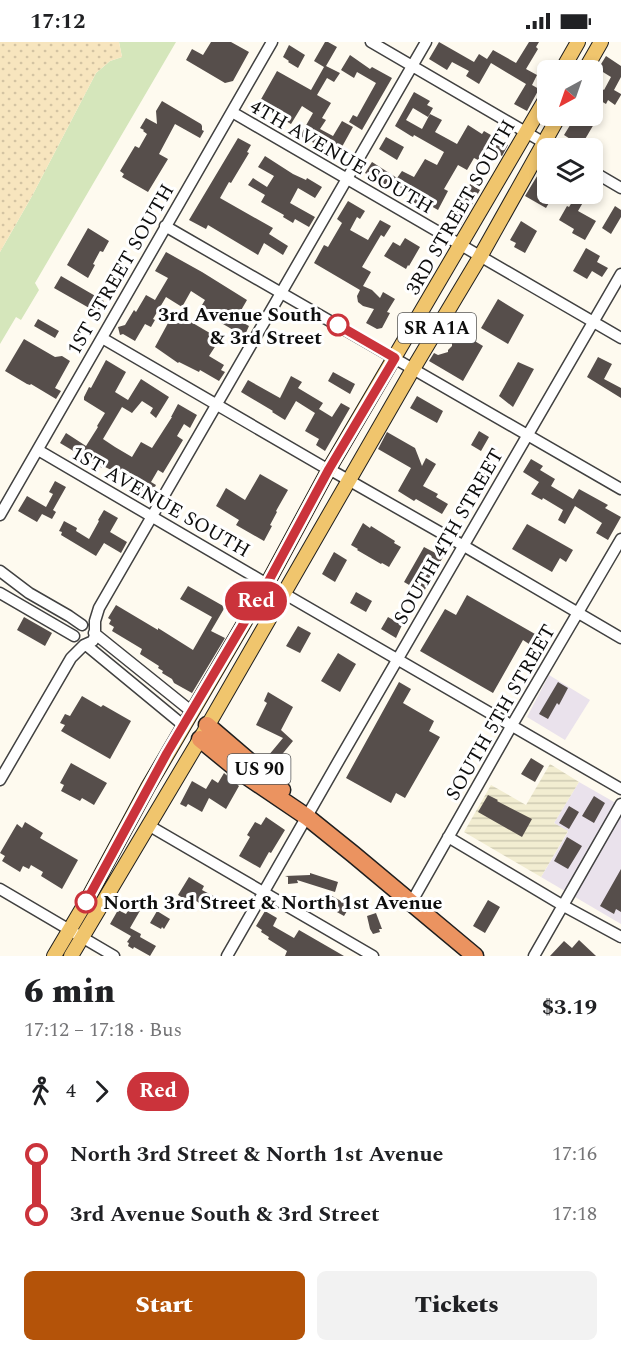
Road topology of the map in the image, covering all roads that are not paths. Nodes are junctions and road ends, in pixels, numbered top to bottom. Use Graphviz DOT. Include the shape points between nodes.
graph roads {
  1 [pos="272,42"];
  2 [pos="371,42"];
  3 [pos="426,42"];
  4 [pos="578,42"];
  5 [pos="601,42"];
  6 [pos="568,60"];
  7 [pos="591,60"];
  8 [pos="412,65"];
  9 [pos="232,112"];
  10 [pos="537,114"];
  11 [pos="526,133"];
  12 [pos="537,140"];
  13 [pos="537,164"];
  14 [pos="603,177"];
  15 [pos="347,178"];
  16 [pos="621,188"];
  17 [pos="165,226"];
  18 [pos="461,246"];
  19 [pos="480,257"];
  20 [pos="621,274"];
  21 [pos="281,293"];
  22 [pos="594,323"];
  23 [pos="102,338"];
  24 [pos="621,338"];
  25 [pos="395,358"];
  26 [pos="413,369"];
  27 [pos="217,405"];
  28 [pos="528,435"];
  29 [pos="38,450"];
  30 [pos="329,469"];
  31 [pos="349,481"];
  32 [pos="621,489"];
  33 [pos="0,515"];
  34 [pos="153,517"];
  35 [pos="621,539"];
  36 [pos="464,546"];
  37 [pos="0,571"];
  38 [pos="267,584"];
  39 [pos="0,593"];
  40 [pos="283,593"];
  41 [pos="99,608"];
  42 [pos="578,612"];
  43 [pos="82,625"];
  44 [pos="94,632"];
  45 [pos="74,637"];
  46 [pos="621,638"];
  47 [pos="85,645"];
  48 [pos="71,658"];
  49 [pos="398,660"];
  50 [pos="191,711"];
  51 [pos="183,725"];
  52 [pos="512,725"];
  53 [pos="204,732"];
  54 [pos="0,780"];
  55 [pos="621,789"];
  56 [pos="621,804"];
  57 [pos="307,817"];
  58 [pos="148,825"];
  59 [pos="448,837"];
  60 [pos="0,889"];
  61 [pos="264,892"];
  62 [pos="411,903"];
  63 [pos="562,905"];
  64 [pos="75,934"];
  65 [pos="621,938"];
  66 [pos="54,956"];
  67 [pos="71,956"];
  68 [pos="114,956"];
  69 [pos="227,956"];
  70 [pos="373,956"];
  71 [pos="475,956"];
  72 [pos="534,956"];
  1 -- 9 [label="street, 1ST STREET SOUTH"];
  2 -- 8 [label="street"];
  3 -- 8 [label="street"];
  4 -- 6 [label="main road"];
  5 -- 7 [label="main road"];
  8 -- 11 [label="street"];
  8 -- 15 [label="street"];
  9 -- 15 [label="street, 4TH AVENUE SOUTH"];
  9 -- 17 [label="street, 1ST STREET SOUTH"];
  10 -- 11 [label="main road, 3RD STREET SOUTH / SR A1A"];
  11 -- 12 [label="street"];
  11 -- 18 [label="main road, 3RD STREET SOUTH / SR A1A"];
  13 -- 19 [label="main road, 3RD STREET SOUTH / SR A1A"];
  14 -- 16 [label="street"];
  15 -- 18 [label="street, 4TH AVENUE SOUTH"];
  15 -- 21 [label="street"];
  17 -- 21 [label="street"];
  17 -- 23 [label="street, 1ST STREET SOUTH"];
  18 -- 19 [label="street, 4TH AVENUE SOUTH"];
  18 -- 25 [label="main road, 3RD STREET SOUTH / SR A1A"];
  19 -- 22 [label="street, 4TH AVENUE SOUTH"];
  19 -- 26 [label="main road, 3RD STREET SOUTH / SR A1A"];
  20 -- 22 [label="street, SOUTH 4TH STREET"];
  21 -- 25 [label="street"];
  21 -- 27 [label="street"];
  22 -- 24 [label="street, 4TH AVENUE SOUTH"];
  22 -- 28 [label="street, SOUTH 4TH STREET"];
  23 -- 27 [label="street"];
  23 -- 29 [label="street, 1ST STREET SOUTH"];
  25 -- 26 [label="street"];
  25 -- 30 [label="main road, 3RD STREET SOUTH / SR A1A"];
  26 -- 28 [label="street"];
  26 -- 31 [label="main road, 3RD STREET SOUTH / SR A1A"];
  27 -- 30 [label="street"];
  27 -- 34 [label="street"];
  28 -- 32 [label="street"];
  28 -- 36 [label="street, SOUTH 4TH STREET"];
  29 -- 33 [label="street, 1ST STREET SOUTH"];
  29 -- 34 [label="street, 1ST AVENUE SOUTH"];
  30 -- 31 [label="street"];
  30 -- 38 [label="main road, 3RD STREET SOUTH / SR A1A"];
  31 -- 36 [label="street"];
  31 -- 40 [label="main road, 3RD STREET SOUTH / SR A1A"];
  34 -- 38 [label="street, 1ST AVENUE SOUTH"];
  34 -- 41 [label="street"];
  35 -- 42 [label="street, SOUTH 5TH STREET"];
  36 -- 42 [label="street"];
  36 -- 49 [label="street, SOUTH 4TH STREET"];
  37 -- 43 [label="street"];
  38 -- 50 [label="main road, 3RD STREET SOUTH / SR A1A"];
  39 -- 45 [label="street"];
  40 -- 49 [label="street"];
  40 -- 53 [label="main road, 3RD STREET SOUTH / SR A1A"];
  41 -- 43 [label="street"];
  41 -- 44 [label="street"];
  42 -- 46 [label="street"];
  42 -- 52 [label="street, SOUTH 5TH STREET"];
  43 -- 44 [label="street"];
  43 -- 45 [label="street"];
  44 -- 47 [label="street" via="93,641"];
  44 -- 50 [label="street"];
  45 -- 47 [label="street"];
  45 -- 48 [label="street"];
  47 -- 48 [label="street"];
  47 -- 51 [label="street"];
  48 -- 54 [label="street"];
  49 -- 52 [label="street"];
  49 -- 57 [label="street, SOUTH 4TH STREET"];
  50 -- 51 [label="main road, SR A1A"];
  50 -- 53 [label="main road, US 90"];
  51 -- 53 [label="main road, US 90"];
  51 -- 64 [label="main road, SR A1A" via="86,902"];
  52 -- 55 [label="street"];
  52 -- 59 [label="street, SOUTH 5TH STREET"];
  53 -- 57 [label="highway, US 90" via="270,779"];
  53 -- 58 [label="main road, SR A1A"];
  56 -- 63 [label="street"];
  57 -- 61 [label="street, SOUTH 4TH STREET"];
  57 -- 62 [label="highway, US 90"];
  58 -- 61 [label="street"];
  58 -- 64 [label="main road, SR A1A"];
  59 -- 62 [label="street, SOUTH 5TH STREET"];
  59 -- 63 [label="street"];
  60 -- 64 [label="street"];
  61 -- 69 [label="street, SOUTH 4TH STREET"];
  61 -- 70 [label="street"];
  62 -- 71 [label="highway, US 90"];
  63 -- 65 [label="street"];
  63 -- 72 [label="street"];
  64 -- 66 [label="main road, SR A1A"];
  64 -- 67 [label="main road, SR A1A"];
  64 -- 68 [label="street"];
}
